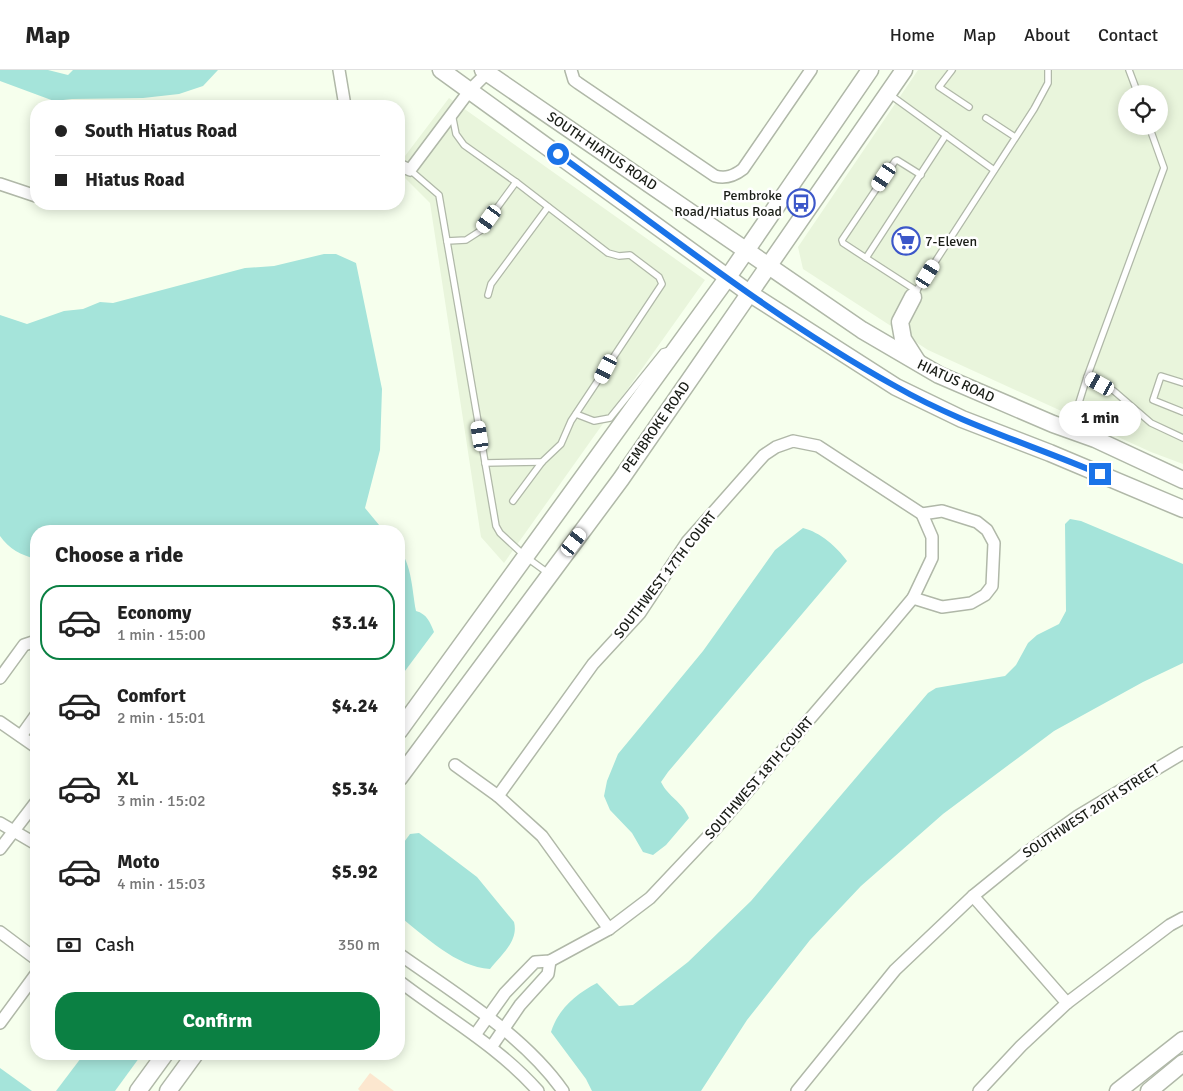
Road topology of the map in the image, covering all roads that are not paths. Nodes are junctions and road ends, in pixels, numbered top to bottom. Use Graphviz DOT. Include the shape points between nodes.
graph roads {
  1 [pos="339,70"];
  2 [pos="441,70"];
  3 [pos="486,70"];
  4 [pos="571,70"];
  5 [pos="811,70"];
  6 [pos="870,70"];
  7 [pos="904,70"];
  8 [pos="952,70"];
  9 [pos="1048,70"];
  10 [pos="1129,70"];
  11 [pos="1135,85"];
  12 [pos="470,90"];
  13 [pos="888,93"];
  14 [pos="344,100"];
  15 [pos="969,107"];
  16 [pos="452,114"];
  17 [pos="986,118"];
  18 [pos="946,135"];
  19 [pos="1152,135"];
  20 [pos="1015,137"];
  21 [pos="405,168"];
  22 [pos="410,170"];
  23 [pos="994,170"];
  24 [pos="921,175"];
  25 [pos="516,182"];
  26 [pos="0,184"];
  27 [pos="30,194"];
  28 [pos="548,207"];
  29 [pos="447,241"];
  30 [pos="746,249"];
  31 [pos="866,258"];
  32 [pos="768,265"];
  33 [pos="728,277"];
  34 [pos="749,293"];
  35 [pos="915,294"];
  36 [pos="488,295"];
  37 [pos="674,349"];
  38 [pos="920,365"];
  39 [pos="1088,377"];
  40 [pos="1183,383"];
  41 [pos="1183,412"];
  42 [pos="576,414"];
  43 [pos="1070,430"];
  44 [pos="1183,438"];
  45 [pos="542,462"];
  46 [pos="485,463"];
  47 [pos="1183,480"];
  48 [pos="513,502"];
  49 [pos="1183,510"];
  50 [pos="922,514"];
  51 [pos="526,557"];
  52 [pos="550,574"];
  53 [pos="913,598"];
  54 [pos="30,643"];
  55 [pos="0,678"];
  56 [pos="0,722"];
  57 [pos="30,723"];
  58 [pos="405,723"];
  59 [pos="21,736"];
  60 [pos="30,743"];
  61 [pos="1183,753"];
  62 [pos="455,764"];
  63 [pos="405,770"];
  64 [pos="498,796"];
  65 [pos="30,810"];
  66 [pos="0,822"];
  67 [pos="13,831"];
  68 [pos="30,840"];
  69 [pos="0,849"];
  70 [pos="973,896"];
  71 [pos="1183,918"];
  72 [pos="609,929"];
  73 [pos="0,932"];
  74 [pos="30,954"];
  75 [pos="405,958"];
  76 [pos="550,961"];
  77 [pos="30,982"];
  78 [pos="405,985"];
  79 [pos="1067,1004"];
  80 [pos="488,1018"];
  81 [pos="0,1023"];
  82 [pos="504,1029"];
  83 [pos="475,1035"];
  84 [pos="1183,1040"];
  85 [pos="492,1046"];
  86 [pos="161,1060"];
  87 [pos="191,1060"];
  88 [pos="1183,1063"];
  89 [pos="138,1091"];
  90 [pos="168,1091"];
  91 [pos="538,1091"];
  92 [pos="563,1091"];
  93 [pos="797,1091"];
  94 [pos="979,1091"];
  95 [pos="1118,1091"];
  96 [pos="1149,1091"];
  1 -- 14 [label="street"];
  2 -- 12 [label="main road, SOUTH HIATUS ROAD"];
  3 -- 12 [label="street"];
  3 -- 30 [label="main road, SOUTH HIATUS ROAD"];
  4 -- 5 [label="street" via="574,80 715,176 729,177 743,169"];
  6 -- 30 [label="main road"];
  7 -- 13 [label="main road, PEMBROKE ROAD"];
  8 -- 15 [label="lane" via="939,87"];
  9 -- 20 [label="lane" via="1048,83"];
  10 -- 11 [label="lane"];
  12 -- 16 [label="street"];
  12 -- 33 [label="main road, SOUTH HIATUS ROAD"];
  13 -- 18 [label="lane"];
  13 -- 32 [label="main road, PEMBROKE ROAD"];
  16 -- 22 [label="street"];
  16 -- 25 [label="lane" via="456,134 464,145"];
  17 -- 20 [label="lane"];
  18 -- 23 [label="lane"];
  18 -- 24 [label="lane"];
  19 -- 39 [label="lane" via="1164,168"];
  20 -- 23 [label="lane"];
  21 -- 22 [label="street"];
  22 -- 29 [label="lane" via="439,195"];
  23 -- 35 [label="lane"];
  24 -- 31 [label="lane"];
  24 -- 31 [label="lane" via="895,161 842,240"];
  25 -- 28 [label="lane"];
  25 -- 29 [label="lane" via="480,231 466,240"];
  26 -- 27 [label="street"];
  28 -- 36 [label="lane" via="491,284"];
  28 -- 42 [label="lane" via="608,253 630,255 659,277 662,284"];
  29 -- 46 [label="lane"];
  30 -- 32 [label="main road, HIATUS ROAD"];
  30 -- 33 [label="main road"];
  31 -- 35 [label="lane"];
  32 -- 34 [label="main road, PEMBROKE ROAD"];
  32 -- 38 [label="main road, HIATUS ROAD" via="862,330"];
  33 -- 34 [label="main road"];
  33 -- 37 [label="main road"];
  34 -- 49 [label="main road" via="896,387 962,419"];
  34 -- 52 [label="main road, PEMBROKE ROAD" via="621,479"];
  35 -- 38 [label="main road" via="900,322 903,339"];
  37 -- 42 [label="lane" via="663,352 610,418 594,421"];
  37 -- 51 [label="main road"];
  38 -- 43 [label="main road, HIATUS ROAD"];
  39 -- 43 [label="lane"];
  39 -- 44 [label="lane" via="1114,391 1151,423"];
  40 -- 41 [label="lane" via="1161,376 1153,400"];
  42 -- 45 [label="lane" via="561,444"];
  43 -- 47 [label="main road, HIATUS ROAD"];
  45 -- 46 [label="lane"];
  45 -- 48 [label="lane"];
  46 -- 51 [label="lane" via="496,526"];
  50 -- 53 [label="street, SOUTHWEST 18TH COURT" via="932,537 932,558"];
  50 -- 53 [label="street" via="942,511 976,522 987,530 994,543 992,586 985,595 971,603 942,607"];
  50 -- 64 [label="street, SOUTHWEST 17TH COURT" via="818,446 793,441 776,446 764,455 687,542 640,613 593,664"];
  51 -- 52 [label="lane"];
  51 -- 58 [label="main road"];
  52 -- 63 [label="main road, PEMBROKE ROAD"];
  53 -- 72 [label="street, SOUTHWEST 18TH COURT" via="717,827 650,898"];
  54 -- 55 [label="street" via="24,645"];
  56 -- 59 [label="street"];
  57 -- 59 [label="street"];
  59 -- 60 [label="street"];
  61 -- 70 [label="street, SOUTHWEST 20TH STREET" via="1078,816"];
  62 -- 64 [label="street"];
  64 -- 72 [label="street" via="542,836"];
  65 -- 67 [label="street"];
  66 -- 67 [label="street"];
  67 -- 68 [label="street"];
  67 -- 69 [label="street"];
  70 -- 79 [label="street"];
  70 -- 93 [label="street, SOUTHWEST 20TH STREET" via="895,970"];
  71 -- 79 [label="street"];
  72 -- 76 [label="street, SOUTHWEST 18TH COURT"];
  73 -- 74 [label="street"];
  75 -- 80 [label="street"];
  76 -- 80 [label="street, SOUTHWEST 18TH COURT" via="535,962 522,973"];
  76 -- 82 [label="street" via="548,974"];
  77 -- 81 [label="street"];
  78 -- 83 [label="street"];
  79 -- 94 [label="street"];
  80 -- 82 [label="street"];
  80 -- 83 [label="street, SOUTHWEST 18TH COURT"];
  82 -- 85 [label="street"];
  82 -- 92 [label="street" via="533,1054"];
  83 -- 85 [label="street"];
  84 -- 95 [label="main road"];
  85 -- 91 [label="street"];
  86 -- 89 [label="main road"];
  87 -- 90 [label="main road"];
  88 -- 96 [label="main road"];
}
